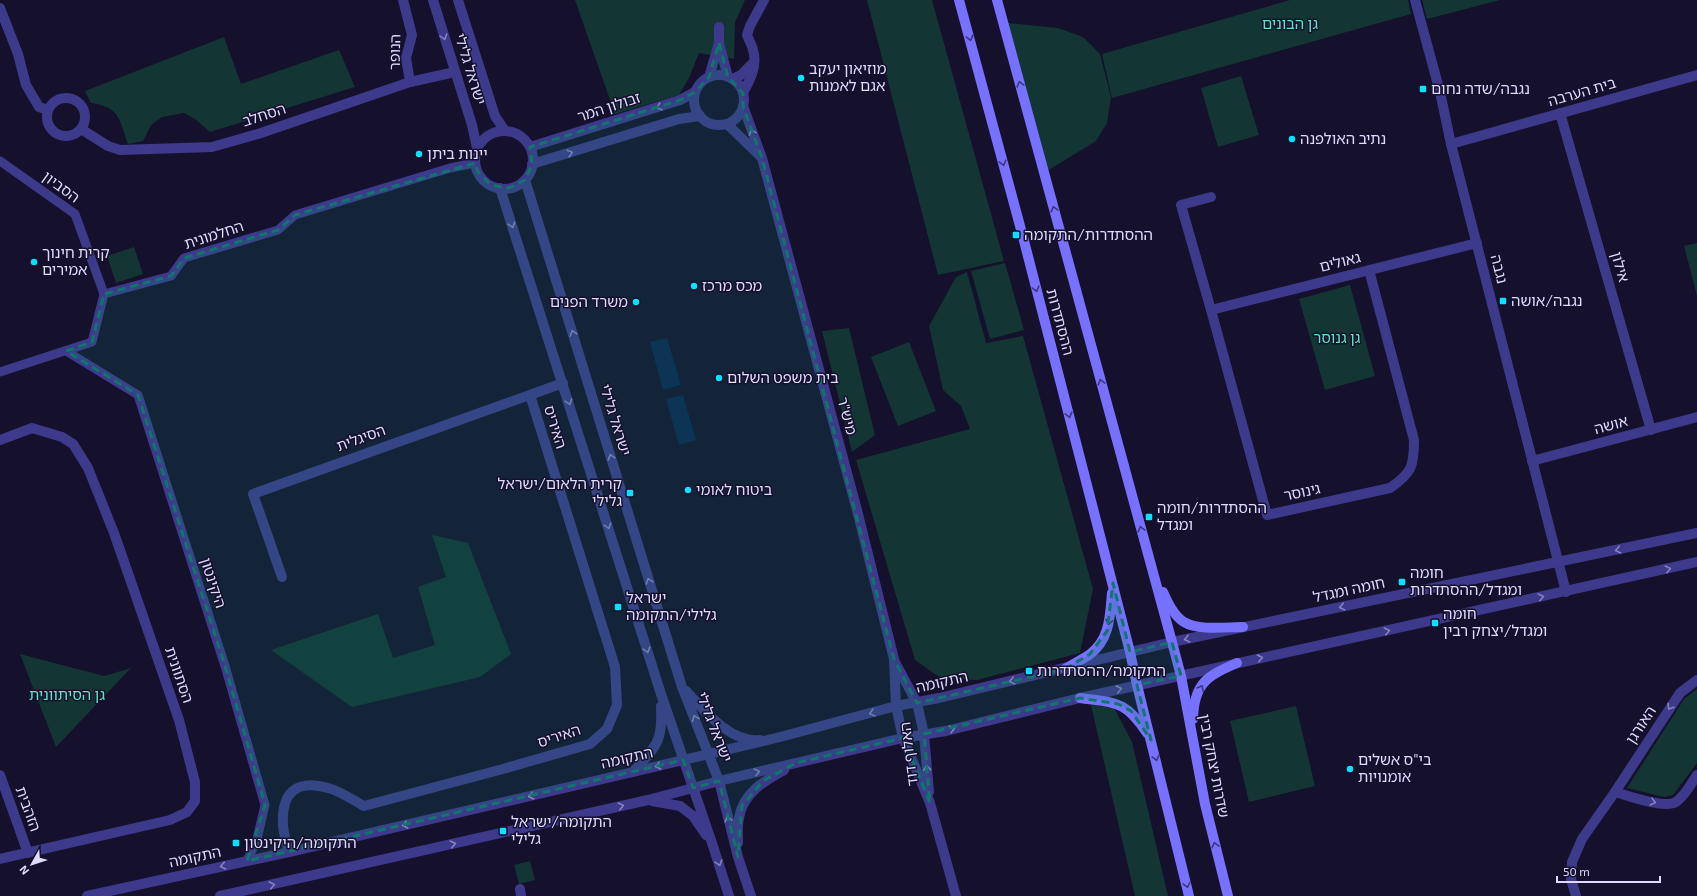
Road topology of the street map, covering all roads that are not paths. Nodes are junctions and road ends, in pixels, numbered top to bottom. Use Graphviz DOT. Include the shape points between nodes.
graph roads {
  1 [pos="403,0"];
  2 [pos="433,0"];
  3 [pos="458,0"];
  4 [pos="764,0"];
  5 [pos="959,0"];
  6 [pos="997,0"];
  7 [pos="1415,0"];
  8 [pos="0,8"];
  9 [pos="719,27"];
  10 [pos="719,43"];
  11 [pos="755,62"];
  12 [pos="455,72"];
  13 [pos="1697,75"];
  14 [pos="709,77"];
  15 [pos="730,78"];
  16 [pos="410,82"];
  17 [pos="695,92"];
  18 [pos="743,93"];
  19 [pos="743,106"];
  20 [pos="48,110"];
  21 [pos="1560,114"];
  22 [pos="700,116"];
  23 [pos="727,124"];
  24 [pos="81,130"];
  25 [pos="505,131"];
  26 [pos="1451,144"];
  27 [pos="530,147"];
  28 [pos="477,148"];
  29 [pos="762,158"];
  30 [pos="0,161"];
  31 [pos="475,163"];
  32 [pos="532,164"];
  33 [pos="525,180"];
  34 [pos="500,188"];
  35 [pos="1211,197"];
  36 [pos="1477,243"];
  37 [pos="1369,270"];
  38 [pos="104,294"];
  39 [pos="1211,310"];
  40 [pos="66,351"];
  41 [pos="0,372"];
  42 [pos="563,383"];
  43 [pos="530,395"];
  44 [pos="1697,417"];
  45 [pos="1651,430"];
  46 [pos="0,440"];
  47 [pos="1532,461"];
  48 [pos="1697,533"];
  49 [pos="1697,562"];
  50 [pos="1558,563"];
  51 [pos="1152,566"];
  52 [pos="282,577"];
  53 [pos="1112,583"];
  54 [pos="1566,592"];
  55 [pos="1243,627"];
  56 [pos="1172,642"];
  57 [pos="1130,652"];
  58 [pos="894,659"];
  59 [pos="1238,663"];
  60 [pos="1065,669"];
  61 [pos="1181,676"];
  62 [pos="1697,680"];
  63 [pos="1137,685"];
  64 [pos="682,687"];
  65 [pos="661,694"];
  66 [pos="1080,698"];
  67 [pos="917,703"];
  68 [pos="896,706"];
  69 [pos="924,734"];
  70 [pos="776,738"];
  71 [pos="903,738"];
  72 [pos="1193,739"];
  73 [pos="1151,740"];
  74 [pos="709,754"];
  75 [pos="683,760"];
  76 [pos="796,763"];
  77 [pos="633,772"];
  78 [pos="0,775"];
  79 [pos="1697,775"];
  80 [pos="719,781"];
  81 [pos="693,788"];
  82 [pos="1615,792"];
  83 [pos="648,800"];
  84 [pos="930,803"];
  85 [pos="713,846"];
  86 [pos="289,852"];
  87 [pos="28,853"];
  88 [pos="738,857"];
  89 [pos="0,859"];
  90 [pos="247,861"];
  91 [pos="87,896"];
  92 [pos="220,896"];
  93 [pos="729,896"];
  94 [pos="751,896"];
  95 [pos="956,896"];
  96 [pos="1189,896"];
  97 [pos="1228,896"];
  98 [pos="1576,896"];
  1 -- 16 [label="street, הנופר" via="412,34 406,58"];
  2 -- 12 [label="street, ישראל גלילי, one-way"];
  3 -- 25 [label="street, ישראל גלילי" via="495,116"];
  4 -- 11 [label="street" via="747,35"];
  5 -- 53 [label="main road, ההסתדרות, one-way"];
  51 -- 6 [label="main road, ההסתדרות, one-way"];
  7 -- 26 [label="street, נגבה"];
  8 -- 20 [label="street" via="18,54 26,85 39,107"];
  9 -- 10 [label="street"];
  10 -- 14 [label="street"];
  10 -- 15 [label="street"];
  11 -- 15 [label="street" via="741,75"];
  11 -- 18 [label="street"];
  12 -- 16 [label="street, הסחלב"];
  12 -- 28 [label="street, ישראל גלילי"];
  13 -- 21 [label="street, בית הערבה"];
  14 -- 15 [label="street"];
  14 -- 17 [label="street"];
  15 -- 18 [label="street" via="737,82"];
  16 -- 24 [label="street, הסחלב" via="212,147 120,150"];
  17 -- 22 [label="street" via="695,109"];
  17 -- 27 [label="street, זבולון המר, one-way" via="680,100"];
  18 -- 19 [label="street"];
  19 -- 23 [label="street" via="740,114"];
  29 -- 19 [label="street, מיש\"ר, one-way"];
  20 -- 24 [label="street" via="46,117 54,133 59,136 71,136"];
  20 -- 24 [label="street" via="56,100 76,100 86,117"];
  21 -- 26 [label="street, בית הערבה"];
  21 -- 45 [label="street, אילון"];
  22 -- 23 [label="street" via="712,124"];
  32 -- 22 [label="street, one-way" via="678,119"];
  23 -- 29 [label="street"];
  25 -- 27 [label="street" via="515,133"];
  25 -- 28 [label="street" via="492,133"];
  26 -- 36 [label="street, נגבה"];
  27 -- 32 [label="street"];
  28 -- 31 [label="street, ישראל גלילי"];
  29 -- 58 [label="street, מיש\"ר" via="857,510"];
  30 -- 38 [label="street, הסביון" via="75,214"];
  31 -- 34 [label="street" via="483,180"];
  31 -- 38 [label="street, החלמונית" via="450,168 295,215 278,230 184,258 171,276"];
  32 -- 33 [label="street"];
  33 -- 34 [label="street" via="513,187"];
  64 -- 33 [label="street, ישראל גלילי, one-way"];
  34 -- 42 [label="street, one-way"];
  35 -- 39 [label="street, גינוסר" via="1181,205"];
  36 -- 37 [label="street, גאולים"];
  36 -- 47 [label="street, נגבה"];
  37 -- 39 [label="street, גאולים"];
  37 -- 39 [label="street, גינוסר" via="1414,440 1414,461 1404,478 1390,488 1267,515"];
  38 -- 40 [label="street" via="92,342"];
  40 -- 41 [label="street"];
  40 -- 90 [label="street, היקינטון" via="138,395 225,666 265,805 257,839"];
  42 -- 43 [label="street, הסיגלית"];
  42 -- 65 [label="street, one-way"];
  43 -- 52 [label="street, הסיגלית" via="253,494"];
  43 -- 86 [label="street, האיריס" via="615,667 617,705 607,729 590,744 364,806 329,788 304,784 290,792 283,809 283,826"];
  44 -- 45 [label="street, אושה"];
  45 -- 47 [label="street, אושה"];
  46 -- 87 [label="street, הסתוונית" via="32,428 73,444 88,468 114,533 171,699 195,782 195,802 187,812 170,820"];
  47 -- 50 [label="street, נגבה"];
  48 -- 50 [label="street, חומה ומגדל, one-way"];
  54 -- 49 [label="street, one-way"];
  50 -- 54 [label="street, נגבה"];
  50 -- 55 [label="street, חומה ומגדל, one-way"];
  51 -- 55 [label="main road" via="1175,614 1185,623 1203,627"];
  51 -- 56 [label="main road, ההסתדרות"];
  53 -- 57 [label="main road, ההסתדרות"];
  53 -- 60 [label="main road, one-way" via="1110,614 1104,638 1090,654"];
  59 -- 54 [label="street, one-way"];
  55 -- 56 [label="street, חומה ומגדל, one-way"];
  56 -- 57 [label="street, התקומה"];
  56 -- 61 [label="main road, שדרות יצחק רבין"];
  57 -- 60 [label="street, התקומה"];
  57 -- 63 [label="main road"];
  58 -- 67 [label="street, מיש\"ר"];
  58 -- 68 [label="street, מיש\"ר"];
  59 -- 61 [label="street"];
  72 -- 59 [label="main road, one-way" via="1194,703 1199,691 1206,680 1215,673"];
  60 -- 67 [label="street, התקומה, one-way"];
  61 -- 63 [label="street"];
  61 -- 72 [label="main road, שדרות יצחק רבין"];
  62 -- 82 [label="street, האורגן, one-way" via="1680,693"];
  66 -- 63 [label="street, one-way"];
  63 -- 73 [label="main road"];
  64 -- 70 [label="street" via="722,728 756,740"];
  74 -- 64 [label="street, ישראל גלילי, one-way"];
  65 -- 75 [label="street"];
  65 -- 77 [label="street" via="661,736 655,747"];
  69 -- 66 [label="street, one-way" via="946,731"];
  66 -- 73 [label="main road" via="1118,704 1131,711"];
  67 -- 68 [label="street, התקומה"];
  67 -- 69 [label="street, האלוף דוד"];
  68 -- 70 [label="street, התקומה, one-way"];
  68 -- 71 [label="street, מיש\"ר"];
  69 -- 71 [label="street"];
  84 -- 69 [label="street, האלוף דוד, one-way"];
  70 -- 74 [label="street, התקומה"];
  71 -- 76 [label="street"];
  71 -- 84 [label="street, האלוף דוד"];
  97 -- 72 [label="main road, שדרות יצחק רבין, one-way" via="1205,804"];
  73 -- 96 [label="main road, one-way"];
  74 -- 75 [label="street, התקומה"];
  74 -- 80 [label="street, ישראל גלילי"];
  75 -- 77 [label="street, התקומה, one-way"];
  75 -- 81 [label="street"];
  80 -- 76 [label="street, one-way"];
  76 -- 88 [label="street" via="763,781 751,792 742,806 739,818"];
  77 -- 86 [label="street, התקומה, one-way"];
  78 -- 87 [label="street, הזהבית"];
  82 -- 79 [label="street, one-way" via="1664,804 1674,803 1683,796"];
  80 -- 81 [label="street"];
  88 -- 80 [label="street, ישראל גלילי, one-way"];
  81 -- 83 [label="street"];
  81 -- 85 [label="street"];
  82 -- 98 [label="street, האורגן" via="1582,839 1572,862 1571,879"];
  83 -- 85 [label="street" via="680,806 693,816"];
  92 -- 83 [label="street, one-way"];
  84 -- 95 [label="street, האלוף דוד"];
  85 -- 93 [label="street, one-way"];
  86 -- 90 [label="street, התקומה"];
  87 -- 89 [label="street, הסתוונית"];
  88 -- 94 [label="street, ישראל גלילי"];
  90 -- 91 [label="street, התקומה, one-way"];
}
